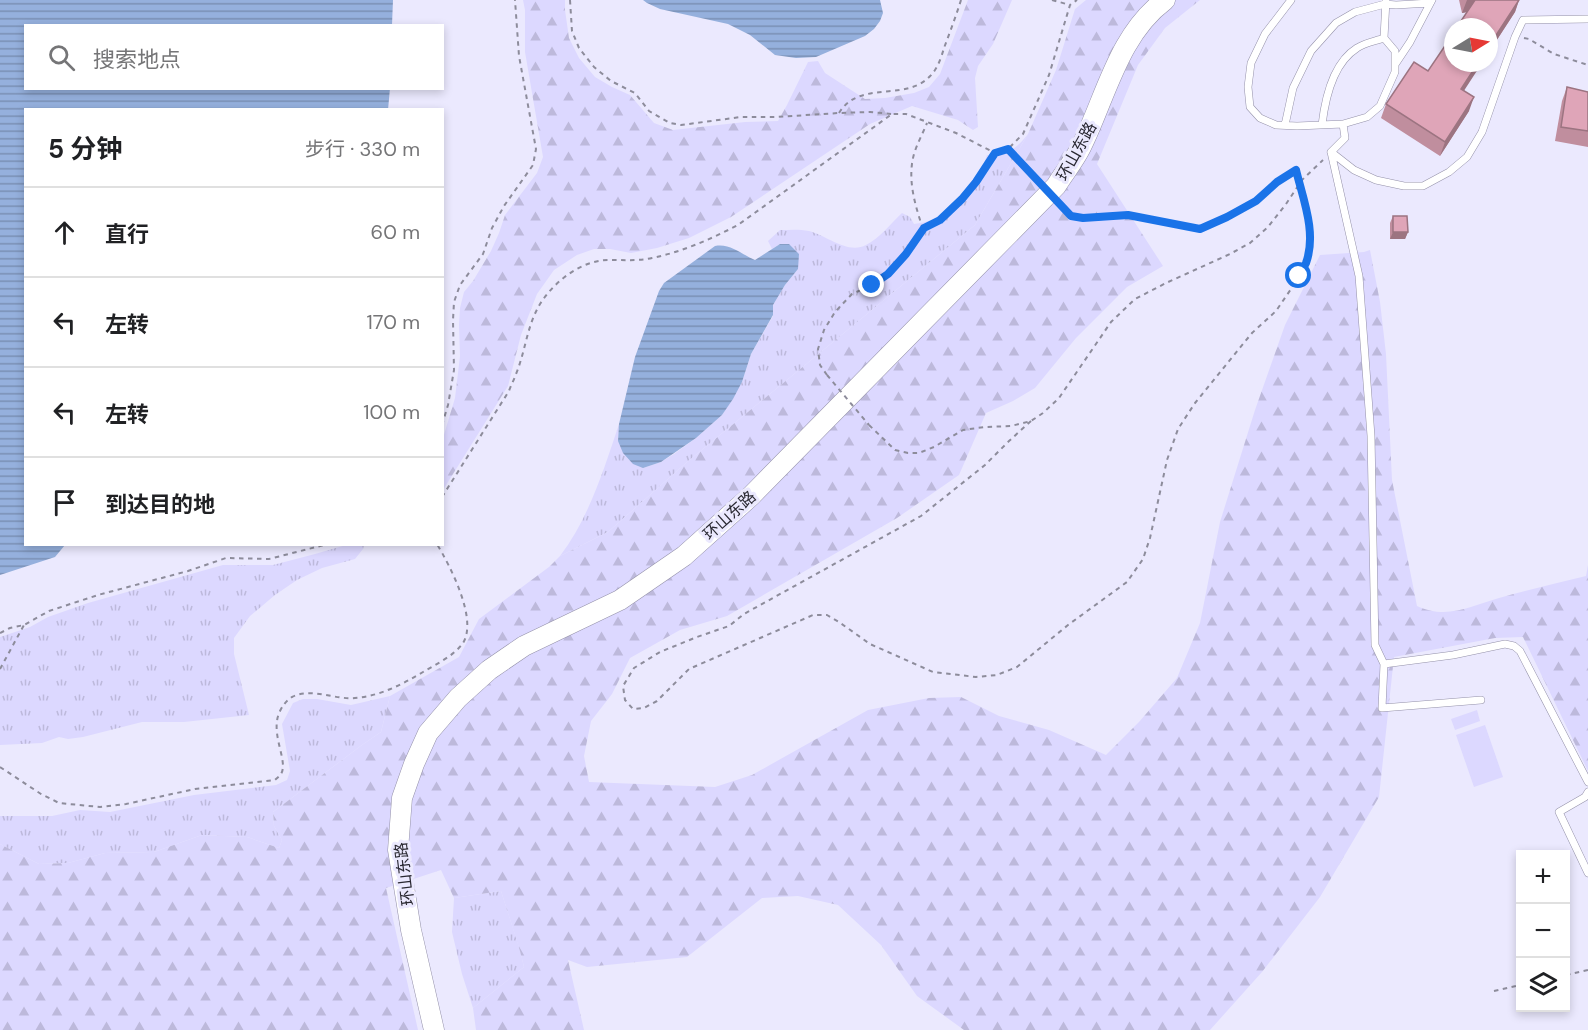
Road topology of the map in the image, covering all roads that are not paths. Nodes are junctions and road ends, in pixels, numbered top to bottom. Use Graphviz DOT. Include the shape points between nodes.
graph roads {
  1 [pos="1165,0"];
  2 [pos="1291,0"];
  3 [pos="1386,2"];
  4 [pos="1431,2"];
  5 [pos="1588,19"];
  6 [pos="1384,38"];
  7 [pos="1395,63"];
  8 [pos="1343,124"];
  9 [pos="1285,125"];
  10 [pos="1322,125"];
  11 [pos="1331,152"];
  12 [pos="1384,664"];
  13 [pos="1481,700"];
  14 [pos="1588,782"];
  15 [pos="1588,792"];
  16 [pos="1588,873"];
  17 [pos="434,1030"];
  1 -- 17 [label="street, 环山东路" via="1137,27 1120,55 1080,149 1056,186 751,496 684,556 620,600 524,646 489,670 428,733 402,798 398,849 411,930"];
  2 -- 9 [label="lane" via="1265,34 1251,63 1248,87 1251,107 1260,118"];
  3 -- 4 [label="lane"];
  3 -- 6 [label="lane"];
  3 -- 9 [label="lane" via="1336,23 1311,51 1293,88"];
  4 -- 7 [label="lane"];
  5 -- 11 [label="lane" via="1523,20 1482,132 1467,157 1423,186 1376,180 1354,170"];
  6 -- 7 [label="lane" via="1395,51"];
  6 -- 10 [label="lane" via="1357,48 1343,61 1331,82"];
  7 -- 8 [label="lane" via="1380,106 1367,117"];
  8 -- 10 [label="lane"];
  8 -- 11 [label="lane" via="1345,138"];
  9 -- 10 [label="lane"];
  11 -- 12 [label="lane" via="1359,276 1371,435 1375,645"];
  12 -- 13 [label="lane" via="1382,708"];
  12 -- 14 [label="lane" via="1505,644 1514,646"];
  15 -- 16 [label="lane" via="1559,812"];
}
